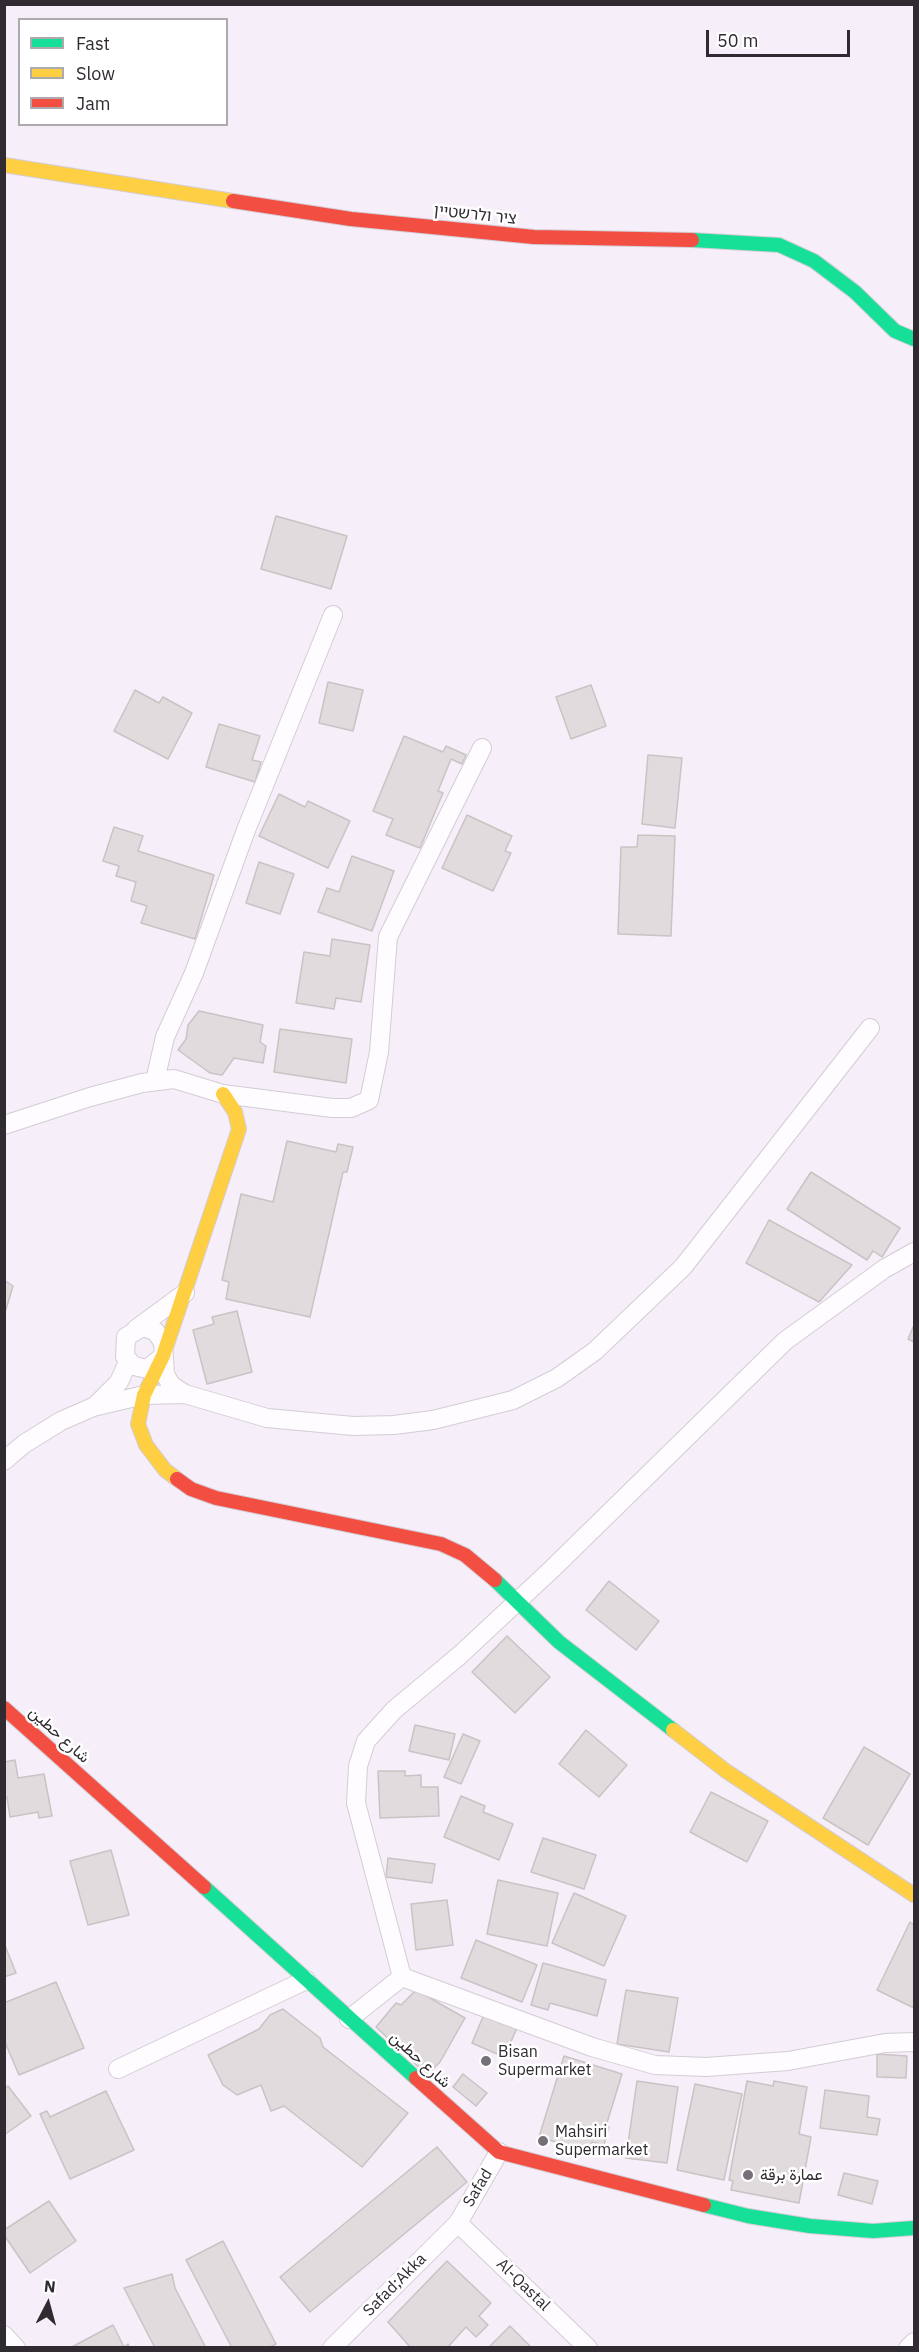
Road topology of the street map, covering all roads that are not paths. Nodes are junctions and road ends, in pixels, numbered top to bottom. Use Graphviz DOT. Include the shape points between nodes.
graph roads {
  1 [pos="4,165"];
  2 [pos="915,339"];
  3 [pos="333,615"];
  4 [pos="482,748"];
  5 [pos="870,1028"];
  6 [pos="156,1081"];
  7 [pos="223,1094"];
  8 [pos="283,1102"];
  9 [pos="4,1125"];
  10 [pos="239,1129"];
  11 [pos="915,1252"];
  12 [pos="185,1293"];
  13 [pos="136,1329"];
  14 [pos="163,1356"];
  15 [pos="128,1362"];
  16 [pos="185,1394"];
  17 [pos="144,1395"];
  18 [pos="93,1407"];
  19 [pos="4,1461"];
  20 [pos="517,1602"];
  21 [pos="4,1708"];
  22 [pos="915,1895"];
  23 [pos="402,1977"];
  24 [pos="306,1980"];
  25 [pos="349,2019"];
  26 [pos="915,2042"];
  27 [pos="118,2069"];
  28 [pos="499,2152"];
  29 [pos="458,2223"];
  30 [pos="915,2228"];
  31 [pos="4,2336"];
  32 [pos="915,2342"];
  33 [pos="16,2348"];
  34 [pos="332,2348"];
  35 [pos="588,2348"];
  36 [pos="908,2348"];
  1 -- 2 [label="street, ציר ולרשטיין" via="362,220 534,237 778,245 814,261 855,292 895,331"];
  3 -- 6 [label="street" via="165,1038"];
  4 -- 8 [label="street" via="388,937 379,1052 369,1100 351,1108"];
  5 -- 16 [label="street" via="683,1267 595,1351 557,1378 494,1406 394,1425 353,1426 267,1418"];
  6 -- 7 [label="street" via="174,1079"];
  6 -- 9 [label="street"];
  7 -- 8 [label="street"];
  7 -- 10 [label="street" via="235,1112"];
  8 -- 10 [label="street" via="248,1112"];
  10 -- 12 [label="street"];
  11 -- 20 [label="street" via="884,1269 785,1341"];
  12 -- 13 [label="street"];
  12 -- 14 [label="street"];
  13 -- 14 [label="street" via="149,1328 160,1336"];
  13 -- 15 [label="street" via="123,1344"];
  14 -- 15 [label="street" via="147,1368"];
  14 -- 16 [label="street" via="171,1385"];
  14 -- 17 [label="street"];
  15 -- 17 [label="street" via="132,1380"];
  15 -- 18 [label="street" via="119,1382"];
  16 -- 17 [label="street"];
  17 -- 18 [label="street"];
  17 -- 20 [label="street" via="138,1424 146,1445 165,1470 191,1489 278,1512 441,1545 465,1555"];
  18 -- 19 [label="street" via="61,1421"];
  20 -- 22 [label="street" via="559,1642 726,1771"];
  20 -- 23 [label="street" via="394,1710 366,1742 361,1758 356,1803"];
  21 -- 24 [label="street, شارع حطين"];
  23 -- 25 [label="street"];
  23 -- 26 [label="street" via="592,2047 655,2065 706,2067 788,2061 885,2043"];
  24 -- 25 [label="street, شارع حطين"];
  24 -- 27 [label="street"];
  25 -- 28 [label="street, شارع حطين"];
  28 -- 29 [label="street, Safad"];
  28 -- 30 [label="street, شارع حطين" via="748,2216 873,2231"];
  29 -- 34 [label="street, Safad;Akka"];
  29 -- 35 [label="street, Al-Qastal"];
  31 -- 33 [label="street"];
  32 -- 36 [label="street"];
}
